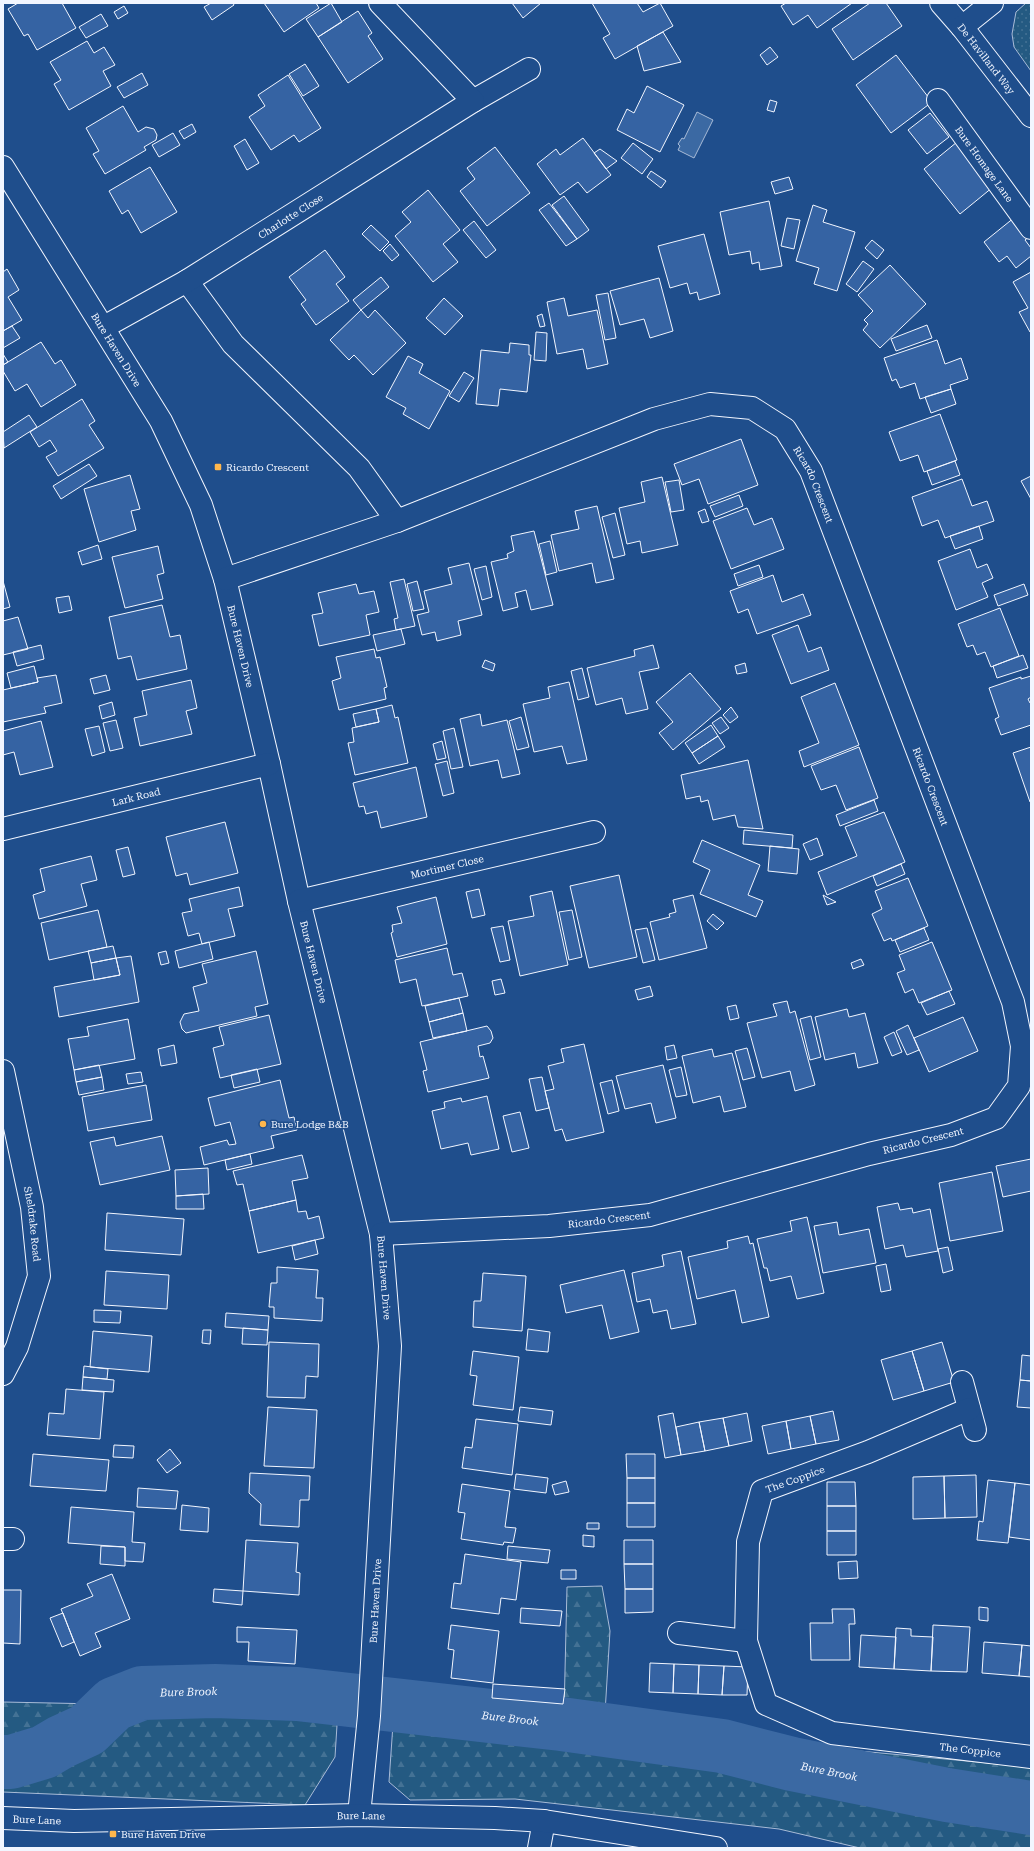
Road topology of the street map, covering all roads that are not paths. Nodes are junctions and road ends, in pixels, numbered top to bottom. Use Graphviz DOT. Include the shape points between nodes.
graph roads {
  1 [pos="380,3"];
  2 [pos="941,3"];
  3 [pos="992,3"];
  4 [pos="962,27"];
  5 [pos="529,69"];
  6 [pos="938,100"];
  7 [pos="473,101"];
  8 [pos="1031,116"];
  9 [pos="3,167"];
  10 [pos="1031,228"];
  11 [pos="187,281"];
  12 [pos="104,327"];
  13 [pos="397,520"];
  14 [pos="225,580"];
  15 [pos="269,764"];
  16 [pos="3,829"];
  17 [pos="594,832"];
  18 [pos="299,901"];
  19 [pos="3,1072"];
  20 [pos="381,1234"];
  21 [pos="3,1374"];
  22 [pos="962,1382"];
  23 [pos="969,1409"];
  24 [pos="975,1430"];
  25 [pos="679,1633"];
  26 [pos="746,1641"];
  27 [pos="1031,1756"];
  28 [pos="359,1815"];
  29 [pos="3,1818"];
  30 [pos="544,1821"];
  31 [pos="539,1848"];
  32 [pos="716,1848"];
  1 -- 7 [label="street"];
  2 -- 4 [label="street, De Havilland Way"];
  3 -- 4 [label="street"];
  4 -- 8 [label="street, De Havilland Way"];
  5 -- 7 [label="street, Charlotte Close"];
  6 -- 10 [label="street, Bure Homage Lane"];
  7 -- 11 [label="street, Charlotte Close"];
  9 -- 12 [label="street, Bure Haven Drive"];
  11 -- 12 [label="street, Charlotte Close"];
  11 -- 13 [label="street" via="233,344 359,468"];
  12 -- 14 [label="street, Bure Haven Drive" via="168,435 201,505"];
  13 -- 14 [label="street, Ricardo Crescent"];
  13 -- 20 [label="street, Ricardo Crescent" via="654,420 710,404 752,408 785,429 816,485 1013,1002 1022,1046 1019,1086 996,1118 951,1135 868,1154 650,1215 549,1226"];
  14 -- 15 [label="street, Bure Haven Drive"];
  15 -- 16 [label="street, Lark Road"];
  15 -- 18 [label="street, Bure Haven Drive"];
  17 -- 18 [label="street, Mortimer Close"];
  18 -- 20 [label="street, Bure Haven Drive"];
  19 -- 21 [label="street, Sheldrake Road" via="32,1207 39,1276 17,1347"];
  20 -- 28 [label="street, Bure Haven Drive" via="390,1346 369,1716"];
  22 -- 23 [label="street"];
  23 -- 24 [label="street"];
  23 -- 26 [label="street, The Coppice" via="868,1452 762,1491 748,1542"];
  25 -- 26 [label="street"];
  26 -- 27 [label="street, The Coppice" via="766,1704 832,1733"];
  28 -- 29 [label="street, Bure Lane" via="74,1821"];
  28 -- 30 [label="street, Bure Lane"];
  30 -- 31 [label="street"];
  30 -- 32 [label="street, Bure Lane"];
}
